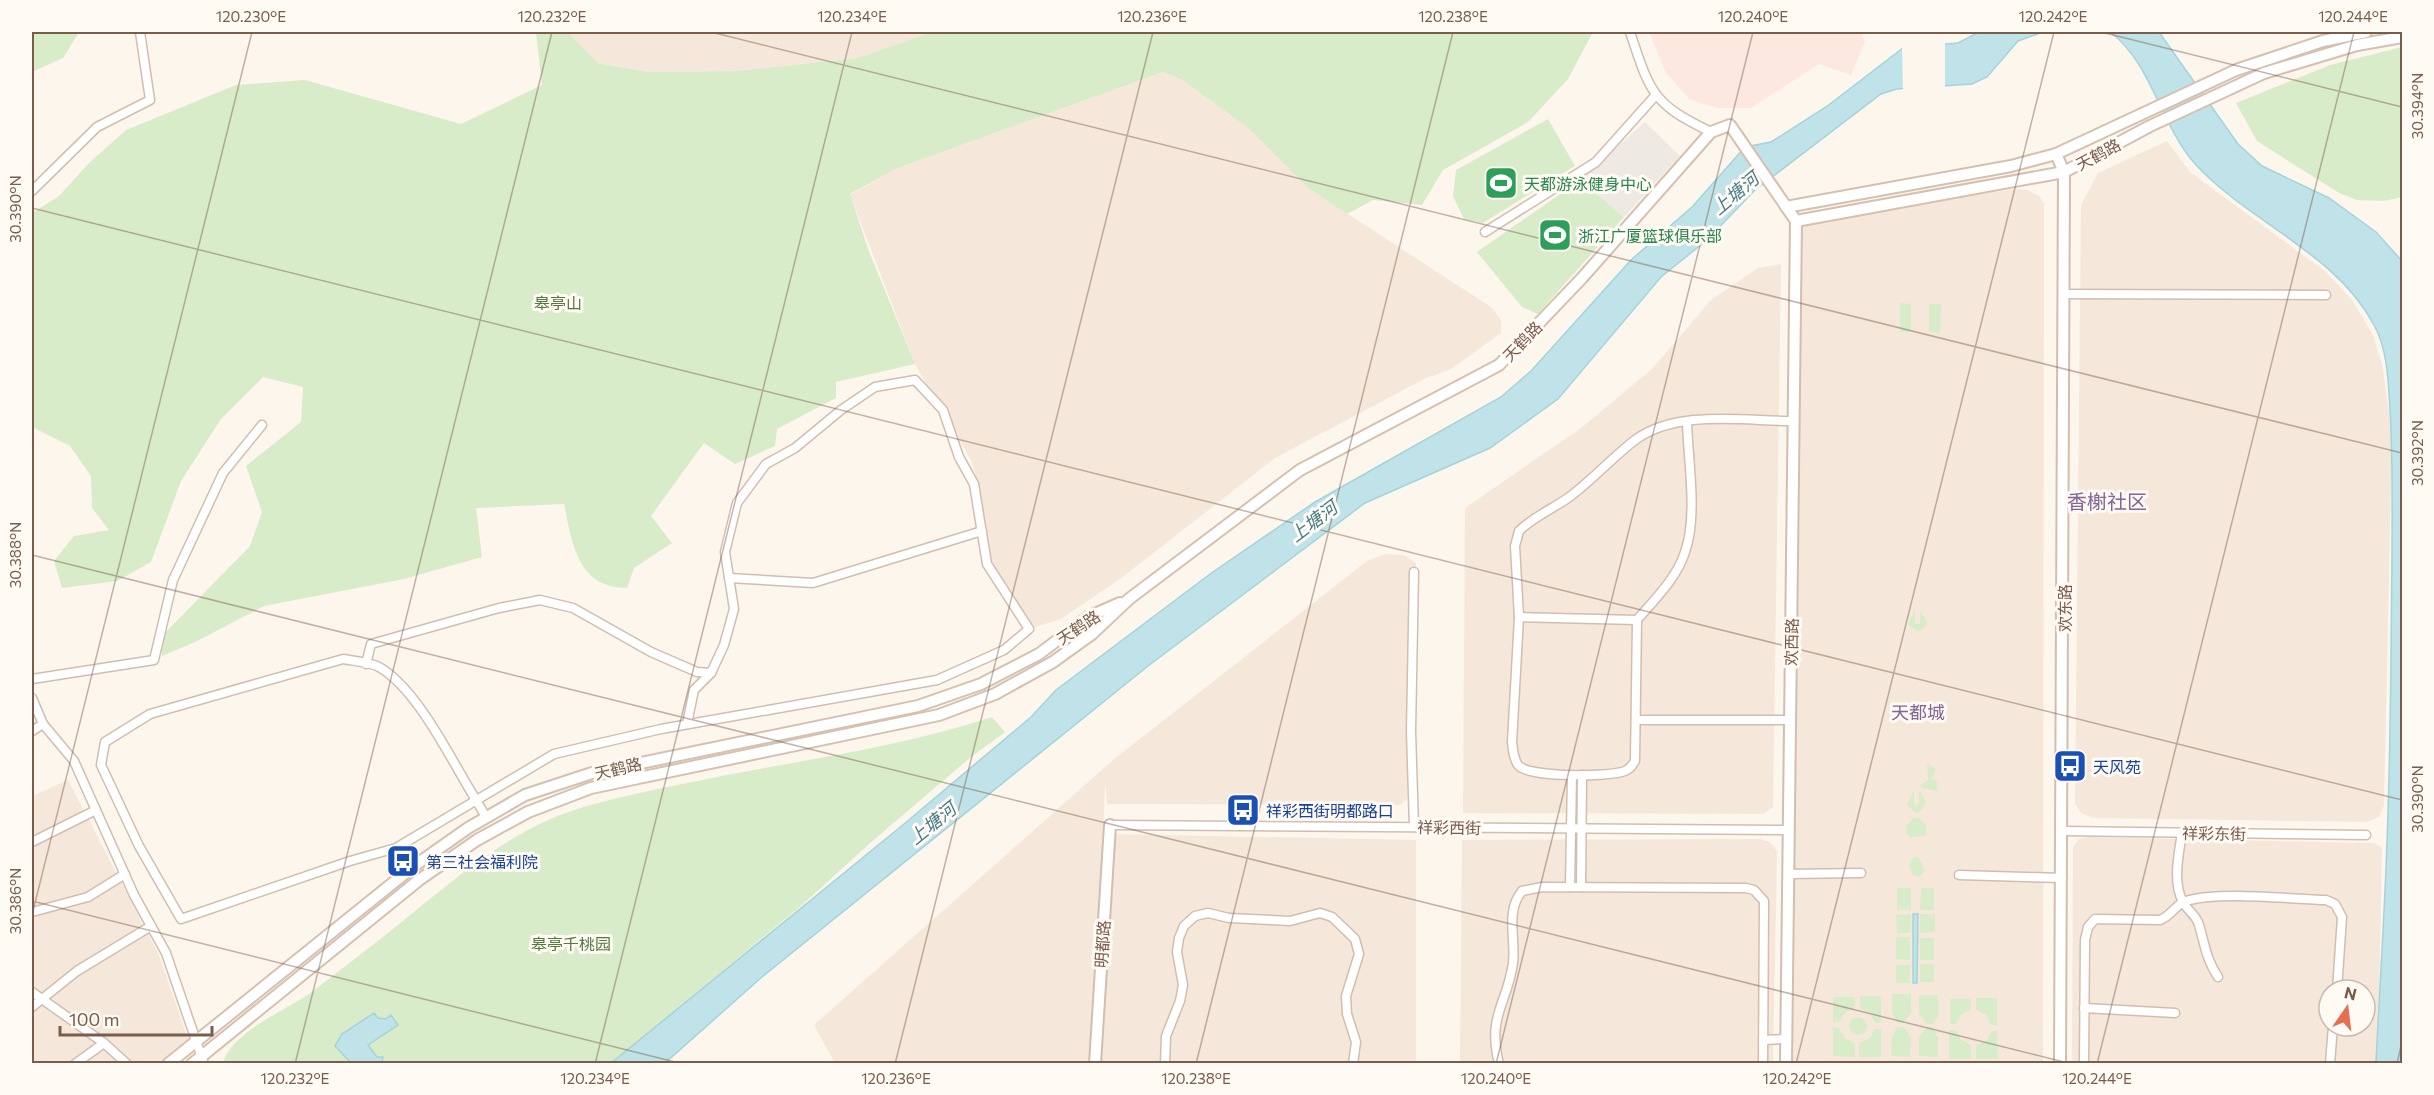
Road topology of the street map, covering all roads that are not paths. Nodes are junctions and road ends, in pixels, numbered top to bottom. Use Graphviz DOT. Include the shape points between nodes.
graph roads {
  1 [pos="140,32"];
  2 [pos="1630,32"];
  3 [pos="2366,32"];
  4 [pos="2403,37"];
  5 [pos="1654,96"];
  6 [pos="1712,132"];
  7 [pos="2056,154"];
  8 [pos="2064,172"];
  9 [pos="32,191"];
  10 [pos="1786,207"];
  11 [pos="1796,221"];
  12 [pos="1485,232"];
  13 [pos="2065,294"];
  14 [pos="2326,295"];
  15 [pos="1793,421"];
  16 [pos="1687,422"];
  17 [pos="262,425"];
  18 [pos="982,531"];
  19 [pos="1414,572"];
  20 [pos="729,578"];
  21 [pos="1129,599"];
  22 [pos="1519,617"];
  23 [pos="1637,620"];
  24 [pos="366,664"];
  25 [pos="711,673"];
  26 [pos="32,680"];
  27 [pos="32,698"];
  28 [pos="1637,720"];
  29 [pos="1790,720"];
  30 [pos="43,724"];
  31 [pos="687,724"];
  32 [pos="32,731"];
  33 [pos="1577,775"];
  34 [pos="476,800"];
  35 [pos="96,810"];
  36 [pos="486,817"];
  37 [pos="1110,825"];
  38 [pos="1414,827"];
  39 [pos="1571,829"];
  40 [pos="1581,829"];
  41 [pos="1788,830"];
  42 [pos="2062,831"];
  43 [pos="2182,832"];
  44 [pos="2366,835"];
  45 [pos="32,842"];
  46 [pos="1861,873"];
  47 [pos="125,874"];
  48 [pos="1788,874"];
  49 [pos="1959,875"];
  50 [pos="2062,878"];
  51 [pos="1570,887"];
  52 [pos="1581,887"];
  53 [pos="2182,902"];
  54 [pos="32,912"];
  55 [pos="152,926"];
  56 [pos="2218,977"];
  57 [pos="2338,978"];
  58 [pos="32,992"];
  59 [pos="40,1000"];
  60 [pos="32,1007"];
  61 [pos="2084,1008"];
  62 [pos="2175,1013"];
  63 [pos="2331,1038"];
  64 [pos="1786,1039"];
  65 [pos="197,1040"];
  66 [pos="1763,1040"];
  67 [pos="104,1043"];
  68 [pos="203,1060"];
  69 [pos="75,1064"];
  70 [pos="127,1064"];
  71 [pos="168,1064"];
  72 [pos="192,1064"];
  73 [pos="1095,1064"];
  74 [pos="1165,1064"];
  75 [pos="1353,1064"];
  76 [pos="1499,1064"];
  77 [pos="1763,1064"];
  78 [pos="1785,1064"];
  79 [pos="2060,1064"];
  80 [pos="2084,1064"];
  81 [pos="2330,1064"];
  1 -- 9 [label="street" via="150,100 97,127"];
  2 -- 5 [label="street"];
  3 -- 7 [label="main road, 天鹤路" via="2323,41 2236,69"];
  4 -- 8 [label="main road, 天鹤路" via="2301,61 2227,90"];
  5 -- 6 [label="street" via="1686,120"];
  5 -- 12 [label="street" via="1596,162"];
  6 -- 10 [label="main road" via="1730,125"];
  6 -- 21 [label="main road, 天鹤路" via="1499,365 1300,471"];
  7 -- 8 [label="main road, 欢东路"];
  7 -- 10 [label="main road, 天鹤路" via="2011,166"];
  8 -- 11 [label="main road, 天鹤路"];
  8 -- 13 [label="main road, 欢东路"];
  10 -- 11 [label="main road"];
  11 -- 15 [label="main road, 欢西路"];
  13 -- 14 [label="street"];
  13 -- 42 [label="main road, 欢东路"];
  15 -- 16 [label="street"];
  15 -- 29 [label="main road, 欢西路"];
  16 -- 22 [label="street" via="1671,424 1636,439 1572,495 1519,531 1515,546"];
  16 -- 23 [label="street" via="1690,521 1685,553"];
  17 -- 26 [label="street" via="223,473 173,580 154,660"];
  18 -- 20 [label="street" via="813,583"];
  18 -- 20 [label="street" via="974,484 959,457 943,410 915,380 875,387 795,448 766,464 737,503 725,552"];
  18 -- 31 [label="street" via="987,564 1029,629 1004,650 937,680"];
  19 -- 38 [label="street"];
  20 -- 25 [label="street" via="734,609"];
  21 -- 36 [label="main road, 天鹤路" via="1088,617 1039,654 981,684 918,706 592,773 525,795"];
  21 -- 68 [label="main road, 天鹤路" via="1092,634 1053,662 995,694 939,715 601,786 528,812 477,840 419,880"];
  22 -- 23 [label="street"];
  22 -- 33 [label="street" via="1514,755 1525,770"];
  23 -- 28 [label="street"];
  24 -- 25 [label="street" via="371,644 540,600 573,608 651,652 697,672"];
  24 -- 34 [label="street" via="378,666 414,699"];
  24 -- 34 [label="street" via="343,659 150,714 105,742 100,765 138,846 181,919 396,848"];
  25 -- 31 [label="street" via="694,690"];
  27 -- 30 [label="street"];
  28 -- 29 [label="street"];
  28 -- 33 [label="street" via="1637,754 1631,768"];
  29 -- 41 [label="main road, 欢西路"];
  30 -- 32 [label="street"];
  30 -- 35 [label="street" via="74,761"];
  31 -- 34 [label="street" via="554,754"];
  33 -- 39 [label="street"];
  33 -- 40 [label="street"];
  34 -- 36 [label="street"];
  35 -- 45 [label="street"];
  35 -- 47 [label="street"];
  36 -- 65 [label="main road, 天鹤路" via="414,866"];
  37 -- 38 [label="street, 祥彩西街"];
  37 -- 73 [label="main road, 明都路"];
  38 -- 39 [label="street, 祥彩西街"];
  39 -- 40 [label="street, 祥彩西街"];
  39 -- 51 [label="street"];
  40 -- 41 [label="street, 祥彩西街"];
  40 -- 52 [label="street"];
  41 -- 48 [label="main road, 欢西路"];
  42 -- 43 [label="street, 祥彩东街"];
  42 -- 50 [label="main road, 欢东路"];
  43 -- 44 [label="street, 祥彩东街"];
  43 -- 53 [label="street" via="2177,881"];
  46 -- 48 [label="street"];
  47 -- 54 [label="street" via="88,897"];
  47 -- 55 [label="street"];
  48 -- 64 [label="main road, 欢西路"];
  49 -- 50 [label="street"];
  50 -- 79 [label="main road, 欢东路"];
  51 -- 52 [label="street"];
  51 -- 76 [label="street" via="1530,888 1516,898 1512,911 1513,963 1496,1016"];
  52 -- 66 [label="street" via="1746,888 1760,895 1764,901"];
  53 -- 56 [label="street" via="2199,922 2203,949"];
  53 -- 57 [label="street" via="2219,897 2326,900 2335,904 2342,917"];
  53 -- 61 [label="street" via="2170,917 2160,920 2095,919 2085,940"];
  55 -- 59 [label="street" via="77,971"];
  55 -- 65 [label="street" via="166,953"];
  58 -- 59 [label="street"];
  59 -- 60 [label="street"];
  59 -- 67 [label="street"];
  61 -- 62 [label="street"];
  61 -- 80 [label="street"];
  63 -- 81 [label="street"];
  64 -- 66 [label="street"];
  64 -- 78 [label="main road, 欢西路"];
  65 -- 68 [label="street"];
  65 -- 71 [label="main road, 天鹤路"];
  66 -- 77 [label="street"];
  67 -- 69 [label="street"];
  67 -- 70 [label="street"];
  68 -- 72 [label="main road, 天鹤路"];
  74 -- 75 [label="street" via="1166,1036 1183,985 1177,952 1179,938 1184,926 1195,916 1208,913 1290,921 1320,914 1332,917 1355,939 1359,954 1346,996 1356,1042"];
}
